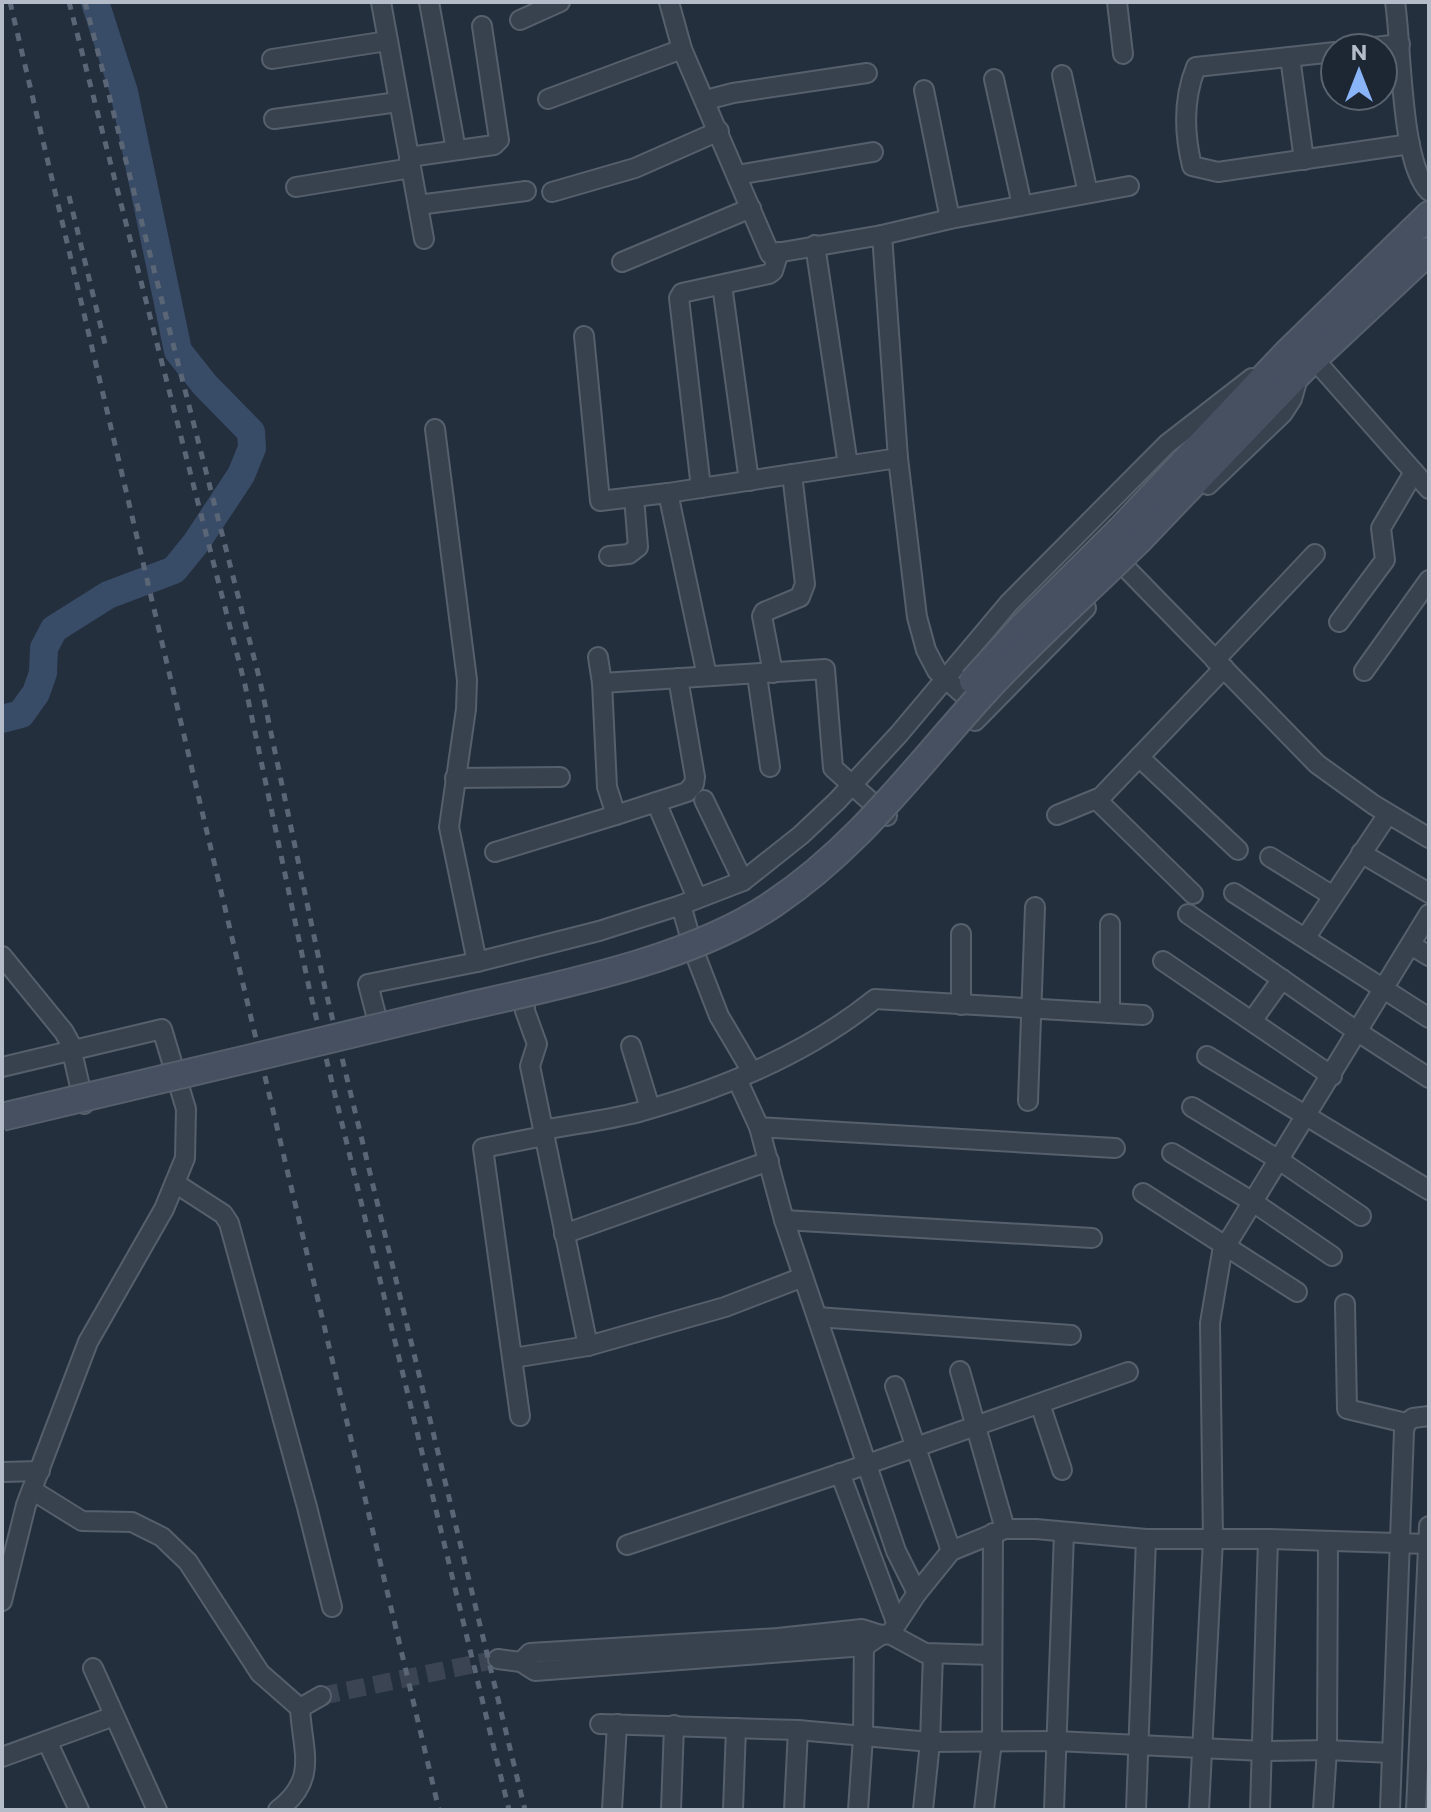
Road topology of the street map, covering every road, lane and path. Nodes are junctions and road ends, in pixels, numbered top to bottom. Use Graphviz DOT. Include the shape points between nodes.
graph roads {
  1 [pos="381,2"];
  2 [pos="429,2"];
  3 [pos="560,2"];
  4 [pos="669,2"];
  5 [pos="1117,2"];
  6 [pos="1395,2"];
  7 [pos="520,20"];
  8 [pos="482,26"];
  9 [pos="387,41"];
  10 [pos="1400,44"];
  11 [pos="682,49"];
  12 [pos="1123,54"];
  13 [pos="1319,54"];
  14 [pos="1290,57"];
  15 [pos="272,59"];
  16 [pos="867,73"];
  17 [pos="1062,75"];
  18 [pos="994,79"];
  19 [pos="924,90"];
  20 [pos="548,99"];
  21 [pos="706,100"];
  22 [pos="398,102"];
  23 [pos="274,119"];
  24 [pos="719,131"];
  25 [pos="1410,144"];
  26 [pos="456,150"];
  27 [pos="873,152"];
  28 [pos="1304,160"];
  29 [pos="410,162"];
  30 [pos="737,175"];
  31 [pos="1129,186"];
  32 [pos="296,187"];
  33 [pos="526,191"];
  34 [pos="1429,191"];
  35 [pos="552,192"];
  36 [pos="1088,193"];
  37 [pos="418,205"];
  38 [pos="1022,205"];
  39 [pos="751,208"];
  40 [pos="1429,215"];
  41 [pos="950,219"];
  42 [pos="882,235"];
  43 [pos="424,239"];
  44 [pos="815,245"];
  45 [pos="1429,251"];
  46 [pos="779,252"];
  47 [pos="622,262"];
  48 [pos="722,285"];
  49 [pos="584,336"];
  50 [pos="1302,358"];
  51 [pos="435,429"];
  52 [pos="898,458"];
  53 [pos="848,465"];
  54 [pos="1414,472"];
  55 [pos="792,474"];
  56 [pos="749,481"];
  57 [pos="701,488"];
  58 [pos="1429,489"];
  59 [pos="668,493"];
  60 [pos="634,497"];
  61 [pos="1130,535"];
  62 [pos="1315,554"];
  63 [pos="609,556"];
  64 [pos="1126,568"];
  65 [pos="1429,580"];
  66 [pos="1339,622"];
  67 [pos="598,657"];
  68 [pos="1219,664"];
  69 [pos="1364,671"];
  70 [pos="765,674"];
  71 [pos="707,676"];
  72 [pos="678,678"];
  73 [pos="943,679"];
  74 [pos="602,683"];
  75 [pos="983,712"];
  76 [pos="1139,757"];
  77 [pos="770,767"];
  78 [pos="560,777"];
  79 [pos="455,778"];
  80 [pos="853,784"];
  81 [pos="704,800"];
  82 [pos="1097,800"];
  83 [pos="656,802"];
  84 [pos="1388,814"];
  85 [pos="616,815"];
  86 [pos="1057,815"];
  87 [pos="887,816"];
  88 [pos="1429,838"];
  89 [pos="1238,850"];
  90 [pos="495,852"];
  91 [pos="1361,853"];
  92 [pos="1270,857"];
  93 [pos="743,881"];
  94 [pos="1234,893"];
  95 [pos="1429,893"];
  96 [pos="1193,894"];
  97 [pos="1333,896"];
  98 [pos="689,901"];
  99 [pos="1035,907"];
  100 [pos="1188,914"];
  101 [pos="1429,914"];
  102 [pos="1110,924"];
  103 [pos="961,934"];
  104 [pos="1306,937"];
  105 [pos="1411,945"];
  106 [pos="695,954"];
  107 [pos="2,956"];
  108 [pos="1429,956"];
  109 [pos="1163,961"];
  110 [pos="477,962"];
  111 [pos="1282,979"];
  112 [pos="1384,989"];
  113 [pos="525,1001"];
  114 [pos="961,1005"];
  115 [pos="1033,1009"];
  116 [pos="1110,1013"];
  117 [pos="1143,1015"];
  118 [pos="1429,1018"];
  119 [pos="1252,1021"];
  120 [pos="1358,1032"];
  121 [pos="631,1046"];
  122 [pos="72,1050"];
  123 [pos="1207,1056"];
  124 [pos="2,1067"];
  125 [pos="744,1075"];
  126 [pos="1332,1076"];
  127 [pos="1429,1078"];
  128 [pos="178,1082"];
  129 [pos="2,1100"];
  130 [pos="1028,1101"];
  131 [pos="84,1104"];
  132 [pos="1192,1107"];
  133 [pos="650,1108"];
  134 [pos="2,1117"];
  135 [pos="1306,1118"];
  136 [pos="2,1127"];
  137 [pos="759,1127"];
  138 [pos="544,1133"];
  139 [pos="1115,1148"];
  140 [pos="1172,1153"];
  141 [pos="1279,1160"];
  142 [pos="769,1161"];
  143 [pos="175,1183"];
  144 [pos="1429,1190"];
  145 [pos="1143,1193"];
  146 [pos="1253,1202"];
  147 [pos="1361,1216"];
  148 [pos="784,1220"];
  149 [pos="564,1234"];
  150 [pos="1092,1238"];
  151 [pos="1226,1245"];
  152 [pos="1332,1256"];
  153 [pos="803,1277"];
  154 [pos="1297,1292"];
  155 [pos="1345,1304"];
  156 [pos="817,1317"];
  157 [pos="1071,1335"];
  158 [pos="588,1346"];
  159 [pos="513,1358"];
  160 [pos="960,1371"];
  161 [pos="1128,1372"];
  162 [pos="895,1386"];
  163 [pos="1040,1404"];
  164 [pos="520,1416"];
  165 [pos="1429,1416"];
  166 [pos="1406,1423"];
  167 [pos="976,1426"];
  168 [pos="916,1447"];
  169 [pos="868,1464"];
  170 [pos="1062,1470"];
  171 [pos="40,1471"];
  172 [pos="2,1472"];
  173 [pos="840,1473"];
  174 [pos="32,1490"];
  175 [pos="1429,1526"];
  176 [pos="999,1531"];
  177 [pos="1064,1533"];
  178 [pos="1146,1539"];
  179 [pos="1268,1539"];
  180 [pos="1213,1540"];
  181 [pos="1328,1541"];
  182 [pos="627,1545"];
  183 [pos="951,1551"];
  184 [pos="1401,1551"];
  185 [pos="1428,1554"];
  186 [pos="917,1593"];
  187 [pos="2,1601"];
  188 [pos="332,1607"];
  189 [pos="879,1633"];
  190 [pos="933,1654"];
  191 [pos="992,1655"];
  192 [pos="498,1659"];
  193 [pos="93,1668"];
  194 [pos="321,1696"];
  195 [pos="300,1708"];
  196 [pos="114,1716"];
  197 [pos="674,1725"];
  198 [pos="736,1728"];
  199 [pos="798,1730"];
  200 [pos="863,1737"];
  201 [pos="47,1741"];
  202 [pos="992,1741"];
  203 [pos="1056,1741"];
  204 [pos="930,1742"];
  205 [pos="1140,1744"];
  206 [pos="1202,1746"];
  207 [pos="1327,1750"];
  208 [pos="1263,1751"];
  209 [pos="1392,1753"];
  210 [pos="2,1757"];
  211 [pos="79,1810"];
  212 [pos="157,1810"];
  213 [pos="278,1810"];
  214 [pos="612,1810"];
  215 [pos="671,1810"];
  216 [pos="733,1810"];
  217 [pos="794,1810"];
  218 [pos="858,1810"];
  219 [pos="923,1810"];
  220 [pos="984,1810"];
  221 [pos="1054,1810"];
  222 [pos="1136,1810"];
  223 [pos="1199,1810"];
  224 [pos="1260,1810"];
  225 [pos="1323,1810"];
  226 [pos="1390,1810"];
  227 [pos="1416,1810"];
  1 -- 9 [label="street"];
  2 -- 26 [label="street"];
  3 -- 7 [label="street"];
  4 -- 11 [label="street"];
  5 -- 12 [label="street"];
  6 -- 10 [label="street"];
  8 -- 26 [label="street" via="499,140"];
  9 -- 15 [label="street"];
  9 -- 22 [label="street"];
  10 -- 25 [label="street"];
  11 -- 20 [label="street"];
  11 -- 21 [label="street"];
  13 -- 14 [label="street"];
  14 -- 28 [label="street"];
  14 -- 28 [label="street" via="1196,67 1188,86 1186,141 1192,166 1218,172"];
  16 -- 21 [label="street"];
  17 -- 36 [label="street"];
  18 -- 38 [label="street"];
  19 -- 41 [label="street"];
  21 -- 24 [label="street"];
  22 -- 23 [label="street"];
  22 -- 29 [label="street"];
  24 -- 30 [label="street"];
  24 -- 35 [label="street" via="635,168"];
  25 -- 28 [label="street"];
  25 -- 34 [label="street"];
  26 -- 29 [label="street"];
  27 -- 30 [label="street"];
  29 -- 32 [label="street"];
  29 -- 37 [label="street"];
  30 -- 39 [label="street"];
  31 -- 36 [label="street"];
  33 -- 37 [label="street"];
  36 -- 38 [label="street"];
  37 -- 43 [label="street"];
  38 -- 41 [label="street"];
  39 -- 46 [label="street" via="770,254"];
  39 -- 47 [label="street"];
  40 -- 50 [label="main road"];
  41 -- 42 [label="street"];
  42 -- 44 [label="street"];
  42 -- 52 [label="street"];
  44 -- 46 [label="street"];
  44 -- 53 [label="street"];
  45 -- 50 [label="main road"];
  46 -- 48 [label="street" via="769,274"];
  48 -- 56 [label="street"];
  48 -- 57 [label="street" via="679,298"];
  49 -- 60 [label="street" via="600,501"];
  50 -- 54 [label="street"];
  50 -- 61 [label="main road"];
  50 -- 64 [label="street" via="1283,413"];
  50 -- 73 [label="street" via="1225,397 1167,444 1009,603"];
  51 -- 79 [label="street" via="467,680"];
  52 -- 53 [label="street"];
  52 -- 73 [label="street" via="917,617 926,650"];
  53 -- 55 [label="street"];
  54 -- 58 [label="street"];
  54 -- 66 [label="street" via="1381,528 1385,560"];
  55 -- 56 [label="street"];
  55 -- 70 [label="street" via="805,584 800,597 762,616"];
  56 -- 57 [label="street"];
  57 -- 59 [label="street"];
  59 -- 60 [label="street"];
  59 -- 71 [label="street"];
  60 -- 63 [label="street" via="638,547 629,554"];
  61 -- 129 [label="main road, bridge" via="983,669 855,821 755,901 706,925 597,960"];
  61 -- 134 [label="main road, bridge" via="888,805 773,904 737,925 672,952 568,982"];
  62 -- 68 [label="street"];
  64 -- 68 [label="street"];
  64 -- 75 [label="street"];
  65 -- 69 [label="street"];
  67 -- 74 [label="street"];
  68 -- 76 [label="street"];
  68 -- 84 [label="street" via="1317,764"];
  70 -- 71 [label="street"];
  70 -- 77 [label="street"];
  70 -- 80 [label="street" via="825,669 833,768"];
  71 -- 72 [label="street"];
  72 -- 74 [label="street"];
  72 -- 83 [label="street" via="694,784 687,792"];
  73 -- 75 [label="street"];
  73 -- 80 [label="street"];
  74 -- 85 [label="street" via="607,787"];
  75 -- 87 [label="street"];
  76 -- 82 [label="street"];
  76 -- 89 [label="street"];
  78 -- 79 [label="street"];
  79 -- 110 [label="street" via="450,840"];
  80 -- 87 [label="street"];
  80 -- 93 [label="street"];
  81 -- 93 [label="street"];
  82 -- 86 [label="street"];
  82 -- 96 [label="street"];
  83 -- 85 [label="street"];
  83 -- 98 [label="street"];
  84 -- 88 [label="street"];
  84 -- 91 [label="street"];
  85 -- 90 [label="street"];
  87 -- 106 [label="street" via="825,877 774,914"];
  91 -- 95 [label="street"];
  91 -- 97 [label="street"];
  92 -- 97 [label="street"];
  93 -- 98 [label="street"];
  94 -- 104 [label="street"];
  97 -- 104 [label="street"];
  98 -- 106 [label="street"];
  98 -- 110 [label="street"];
  99 -- 115 [label="street"];
  100 -- 111 [label="street"];
  101 -- 105 [label="street"];
  102 -- 116 [label="street"];
  103 -- 114 [label="street"];
  104 -- 112 [label="street"];
  105 -- 108 [label="street"];
  105 -- 112 [label="street"];
  106 -- 113 [label="street"];
  106 -- 125 [label="street"];
  107 -- 122 [label="street" via="64,1032"];
  109 -- 119 [label="street"];
  110 -- 113 [label="street" via="368,984 380,1030"];
  111 -- 119 [label="street"];
  111 -- 120 [label="street"];
  112 -- 118 [label="street"];
  112 -- 120 [label="street"];
  113 -- 138 [label="street" via="537,1044 530,1066"];
  114 -- 115 [label="street"];
  114 -- 125 [label="street" via="875,999 851,1018"];
  115 -- 116 [label="street"];
  115 -- 130 [label="street"];
  116 -- 117 [label="street"];
  119 -- 126 [label="street"];
  120 -- 126 [label="street"];
  120 -- 127 [label="street"];
  121 -- 133 [label="street"];
  122 -- 124 [label="street"];
  122 -- 128 [label="street" via="162,1029"];
  122 -- 131 [label="street"];
  123 -- 135 [label="street"];
  125 -- 133 [label="street"];
  125 -- 137 [label="street"];
  126 -- 135 [label="street"];
  128 -- 131 [label="street"];
  128 -- 143 [label="street" via="186,1109 185,1158"];
  131 -- 136 [label="street"];
  132 -- 141 [label="street"];
  133 -- 138 [label="street"];
  135 -- 141 [label="street"];
  135 -- 144 [label="street"];
  137 -- 139 [label="street"];
  137 -- 142 [label="street"];
  138 -- 149 [label="street"];
  138 -- 159 [label="street" via="483,1148"];
  140 -- 146 [label="street"];
  141 -- 146 [label="street"];
  141 -- 147 [label="street"];
  142 -- 148 [label="street"];
  142 -- 149 [label="street"];
  143 -- 171 [label="street" via="88,1342"];
  143 -- 188 [label="street" via="229,1223"];
  145 -- 151 [label="street"];
  146 -- 151 [label="street"];
  146 -- 152 [label="street"];
  148 -- 150 [label="street"];
  148 -- 153 [label="street"];
  149 -- 158 [label="street"];
  151 -- 154 [label="street"];
  151 -- 180 [label="street" via="1210,1323"];
  153 -- 156 [label="street"];
  153 -- 158 [label="street" via="725,1307"];
  155 -- 166 [label="street" via="1347,1409"];
  156 -- 157 [label="street"];
  156 -- 169 [label="street"];
  158 -- 159 [label="street"];
  159 -- 164 [label="street"];
  160 -- 167 [label="street"];
  161 -- 163 [label="street"];
  162 -- 168 [label="street"];
  163 -- 167 [label="street"];
  163 -- 170 [label="street"];
  165 -- 166 [label="street"];
  166 -- 184 [label="street"];
  167 -- 168 [label="street"];
  167 -- 176 [label="street"];
  168 -- 169 [label="street"];
  168 -- 183 [label="street"];
  169 -- 173 [label="street"];
  169 -- 186 [label="street" via="896,1551"];
  171 -- 172 [label="street"];
  171 -- 174 [label="street"];
  173 -- 182 [label="street"];
  173 -- 189 [label="street"];
  174 -- 187 [label="street"];
  174 -- 195 [label="street" via="82,1521 132,1522 162,1537 188,1562 260,1673"];
  175 -- 185 [label="street"];
  176 -- 177 [label="street"];
  176 -- 183 [label="street"];
  176 -- 191 [label="street"];
  177 -- 178 [label="street"];
  177 -- 203 [label="street"];
  178 -- 180 [label="street"];
  178 -- 205 [label="street"];
  179 -- 180 [label="street"];
  179 -- 181 [label="street"];
  179 -- 208 [label="street"];
  180 -- 206 [label="street"];
  181 -- 184 [label="street"];
  181 -- 207 [label="street"];
  183 -- 186 [label="street"];
  184 -- 185 [label="street"];
  184 -- 209 [label="street"];
  185 -- 227 [label="street"];
  186 -- 189 [label="street"];
  189 -- 190 [label="street"];
  189 -- 192 [label="street" via="757,1647 530,1653 521,1662"];
  189 -- 200 [label="street"];
  190 -- 191 [label="street"];
  190 -- 204 [label="street"];
  191 -- 202 [label="street"];
  193 -- 196 [label="street"];
  194 -- 195 [label="street"];
  195 -- 213 [label="street" via="307,1771"];
  196 -- 201 [label="street"];
  196 -- 212 [label="street"];
  197 -- 198 [label="street"];
  197 -- 214 [label="street" via="609,1724"];
  197 -- 215 [label="street"];
  198 -- 199 [label="street"];
  198 -- 216 [label="street"];
  199 -- 200 [label="street"];
  199 -- 217 [label="street"];
  200 -- 204 [label="street"];
  200 -- 218 [label="street"];
  201 -- 210 [label="street"];
  201 -- 211 [label="street"];
  202 -- 203 [label="street"];
  202 -- 204 [label="street"];
  202 -- 220 [label="street"];
  203 -- 205 [label="street"];
  203 -- 221 [label="street"];
  204 -- 219 [label="street"];
  205 -- 206 [label="street"];
  205 -- 222 [label="street"];
  206 -- 208 [label="street"];
  206 -- 223 [label="street"];
  207 -- 208 [label="street"];
  207 -- 209 [label="street"];
  207 -- 225 [label="street"];
  208 -- 224 [label="street"];
  209 -- 226 [label="street"];
}
